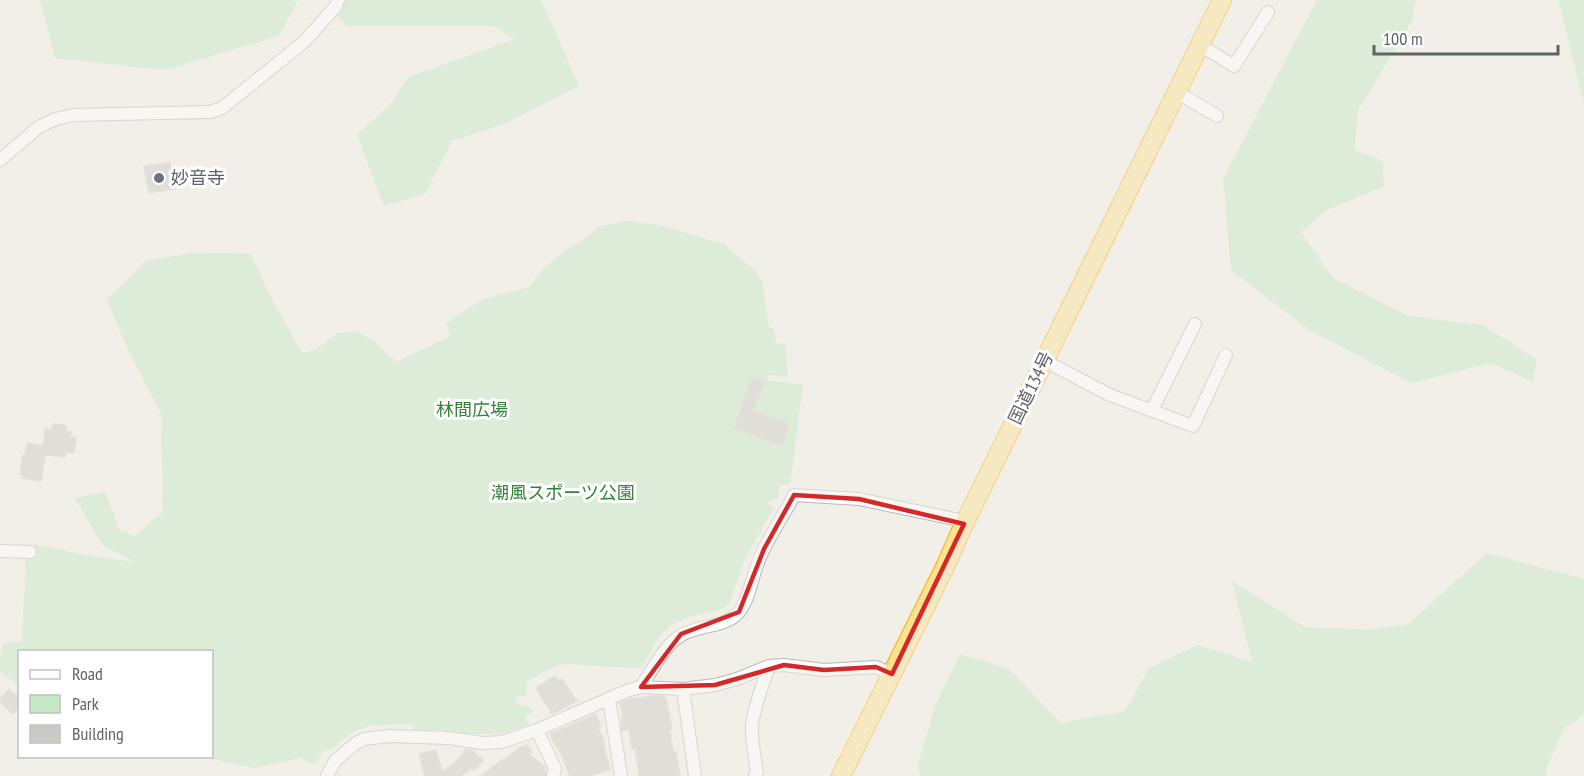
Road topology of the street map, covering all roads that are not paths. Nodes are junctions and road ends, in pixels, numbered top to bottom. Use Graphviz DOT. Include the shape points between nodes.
graph roads {
  1 [pos="338,0"];
  2 [pos="1222,0"];
  3 [pos="1268,12"];
  4 [pos="1200,45"];
  5 [pos="1177,92"];
  6 [pos="1217,116"];
  7 [pos="0,160"];
  8 [pos="1195,324"];
  9 [pos="1226,355"];
  10 [pos="1045,361"];
  11 [pos="1152,410"];
  12 [pos="964,524"];
  13 [pos="25,548"];
  14 [pos="0,551"];
  15 [pos="769,666"];
  16 [pos="891,674"];
  17 [pos="641,687"];
  18 [pos="683,690"];
  19 [pos="609,699"];
  20 [pos="537,730"];
  21 [pos="327,776"];
  22 [pos="553,776"];
  23 [pos="621,776"];
  24 [pos="695,776"];
  25 [pos="755,776"];
  26 [pos="842,776"];
  1 -- 7 [label="street" via="304,42 222,108 210,112 73,115 40,126"];
  2 -- 4 [label="highway, 国道134号"];
  3 -- 4 [label="street" via="1234,66"];
  4 -- 5 [label="highway, 国道134号"];
  5 -- 6 [label="street"];
  5 -- 10 [label="highway, 国道134号"];
  8 -- 11 [label="street"];
  9 -- 11 [label="street" via="1193,426"];
  10 -- 11 [label="street" via="1110,395"];
  10 -- 12 [label="highway, 国道134号"];
  12 -- 16 [label="highway, 国道134号"];
  12 -- 17 [label="street" via="859,499 794,495 764,549 739,612 723,622 681,634"];
  13 -- 14 [label="street"];
  15 -- 16 [label="street" via="824,670 876,667"];
  15 -- 18 [label="street" via="725,683"];
  15 -- 25 [label="street" via="752,726"];
  16 -- 26 [label="highway, 国道134号"];
  17 -- 18 [label="street"];
  17 -- 19 [label="street"];
  18 -- 24 [label="street"];
  19 -- 20 [label="street"];
  19 -- 23 [label="street"];
  20 -- 21 [label="street" via="502,742 482,743 449,738 373,737 345,752"];
  20 -- 22 [label="street" via="555,768"];
}
